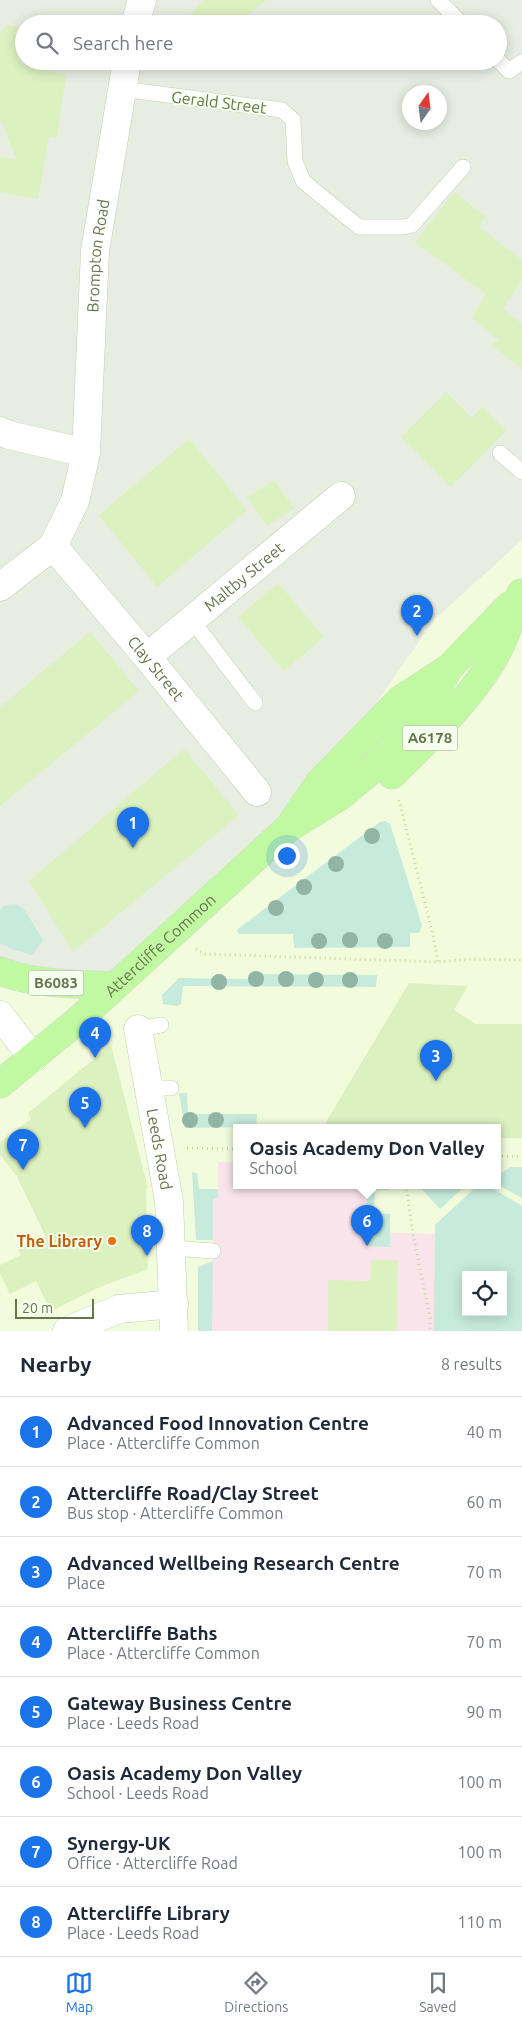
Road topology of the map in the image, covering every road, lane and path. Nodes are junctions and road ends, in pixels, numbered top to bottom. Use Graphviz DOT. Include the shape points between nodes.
graph roads {
  1 [pos="142,0"];
  2 [pos="438,0"];
  3 [pos="138,15"];
  4 [pos="453,15"];
  5 [pos="522,62"];
  6 [pos="507,69"];
  7 [pos="125,70"];
  8 [pos="122,89"];
  9 [pos="463,167"];
  10 [pos="0,431"];
  11 [pos="500,453"];
  12 [pos="86,454"];
  13 [pos="522,472"];
  14 [pos="341,496"];
  15 [pos="53,546"];
  16 [pos="0,587"];
  17 [pos="522,593"];
  18 [pos="192,620"];
  19 [pos="147,657"];
  20 [pos="255,703"];
  21 [pos="397,791"];
  22 [pos="257,792"];
  23 [pos="287,829"];
  24 [pos="169,936"];
  25 [pos="522,960"];
  26 [pos="438,962"];
  27 [pos="0,971"];
  28 [pos="114,986"];
  29 [pos="0,1015"];
  30 [pos="150,1027"];
  31 [pos="33,1058"];
  32 [pos="0,1084"];
  33 [pos="233,1149"];
  34 [pos="162,1155"];
  35 [pos="501,1156"];
  36 [pos="522,1157"];
  37 [pos="407,1189"];
  38 [pos="172,1248"];
  39 [pos="213,1251"];
  40 [pos="174,1304"];
  41 [pos="67,1331"];
  42 [pos="174,1331"];
  43 [pos="430,1331"];
  1 -- 3 [label="street"];
  2 -- 4 [label="lane"];
  5 -- 6 [label="lane" via="509,71"];
  7 -- 8 [label="street, Brompton Road"];
  8 -- 9 [label="lane, Gerald Street" via="282,110 293,120 295,161 303,182 362,228 412,225"];
  8 -- 12 [label="street, Brompton Road" via="95,251"];
  10 -- 12 [label="street"];
  11 -- 13 [label="lane"];
  12 -- 15 [label="street, Brompton Road" via="75,501"];
  14 -- 18 [label="street, Maltby Street"];
  15 -- 16 [label="street"];
  15 -- 19 [label="street, Clay Street"];
  17 -- 23 [label="main road, Attercliffe Common / A6178" via="449,668 421,718 373,769 339,797"];
  17 -- 23 [label="main road, Attercliffe Common / A6178" via="492,662 437,731 385,781 348,810"];
  18 -- 19 [label="street, Maltby Street"];
  18 -- 20 [label="lane"];
  19 -- 22 [label="street, Clay Street"];
  21 -- 26 [label="path"];
  23 -- 24 [label="main road, Attercliffe Common / A6178"];
  24 -- 26 [label="path" via="206,954"];
  24 -- 28 [label="main road, Attercliffe Common / A6178"];
  25 -- 26 [label="path" via="471,958"];
  27 -- 28 [label="main road, B6083" via="15,977 58,983"];
  28 -- 31 [label="main road, Attercliffe Common / A6178"];
  29 -- 31 [label="street"];
  30 -- 34 [label="street, Leeds Road" via="160,1088"];
  31 -- 32 [label="main road, A6178"];
  33 -- 34 [label="path" via="189,1147"];
  34 -- 38 [label="street, Leeds Road"];
  35 -- 36 [label="path"];
  37 -- 43 [label="path"];
  38 -- 39 [label="lane"];
  38 -- 40 [label="street, Leeds Road"];
  40 -- 41 [label="street" via="119,1309"];
  40 -- 42 [label="street, Leeds Road"];
}
